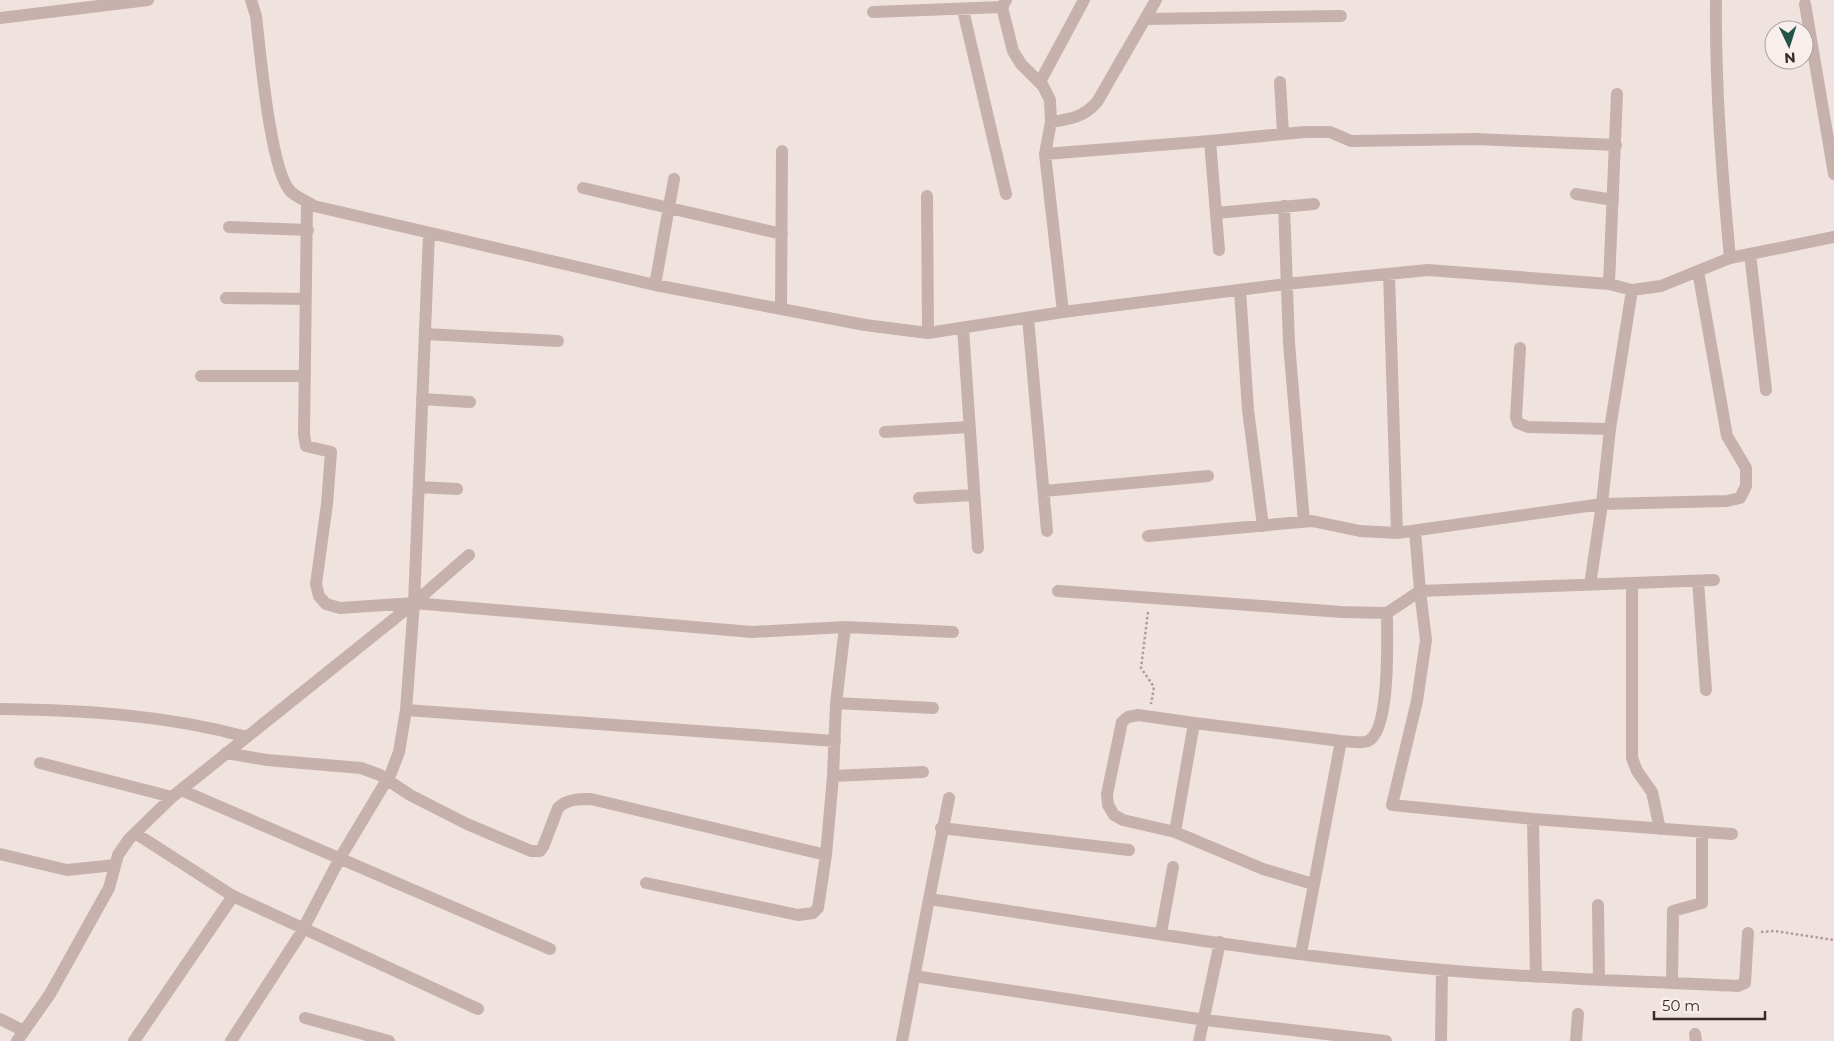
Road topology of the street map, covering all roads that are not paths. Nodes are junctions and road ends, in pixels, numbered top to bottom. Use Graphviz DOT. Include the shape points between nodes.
graph roads {
  1 [pos="148,0"];
  2 [pos="251,0"];
  3 [pos="1084,0"];
  4 [pos="1156,0"];
  5 [pos="1716,0"];
  6 [pos="1004,4"];
  7 [pos="1805,4"];
  8 [pos="62,5"];
  9 [pos="963,10"];
  10 [pos="873,12"];
  11 [pos="1341,16"];
  12 [pos="0,18"];
  13 [pos="1146,19"];
  14 [pos="1040,82"];
  15 [pos="1280,82"];
  16 [pos="1617,94"];
  17 [pos="1051,122"];
  18 [pos="1283,134"];
  19 [pos="1210,141"];
  20 [pos="1616,145"];
  21 [pos="782,152"];
  22 [pos="1045,154"];
  23 [pos="1834,174"];
  24 [pos="674,179"];
  25 [pos="583,188"];
  26 [pos="1006,194"];
  27 [pos="1576,194"];
  28 [pos="927,196"];
  29 [pos="1614,200"];
  30 [pos="307,202"];
  31 [pos="1314,204"];
  32 [pos="1284,206"];
  33 [pos="668,207"];
  34 [pos="1216,213"];
  35 [pos="229,227"];
  36 [pos="308,230"];
  37 [pos="429,233"];
  38 [pos="782,234"];
  39 [pos="1834,237"];
  40 [pos="1219,250"];
  41 [pos="1750,254"];
  42 [pos="1730,258"];
  43 [pos="1698,271"];
  44 [pos="1389,274"];
  45 [pos="1286,284"];
  46 [pos="1609,284"];
  47 [pos="655,285"];
  48 [pos="1240,290"];
  49 [pos="1632,290"];
  50 [pos="226,298"];
  51 [pos="306,299"];
  52 [pos="781,308"];
  53 [pos="1064,312"];
  54 [pos="1028,318"];
  55 [pos="963,328"];
  56 [pos="928,333"];
  57 [pos="425,334"];
  58 [pos="558,341"];
  59 [pos="1520,348"];
  60 [pos="202,376"];
  61 [pos="305,376"];
  62 [pos="1766,390"];
  63 [pos="422,399"];
  64 [pos="470,402"];
  65 [pos="969,427"];
  66 [pos="1610,429"];
  67 [pos="886,432"];
  68 [pos="1208,476"];
  69 [pos="419,487"];
  70 [pos="457,489"];
  71 [pos="1044,491"];
  72 [pos="974,495"];
  73 [pos="919,498"];
  74 [pos="1602,504"];
  75 [pos="1304,522"];
  76 [pos="1263,526"];
  77 [pos="1047,531"];
  78 [pos="1414,531"];
  79 [pos="1396,533"];
  80 [pos="1148,536"];
  81 [pos="978,548"];
  82 [pos="469,554"];
  83 [pos="1714,580"];
  84 [pos="1698,581"];
  85 [pos="1632,584"];
  86 [pos="1590,585"];
  87 [pos="1420,590"];
  88 [pos="1058,591"];
  89 [pos="414,603"];
  90 [pos="1387,613"];
  91 [pos="845,627"];
  92 [pos="953,632"];
  93 [pos="1706,690"];
  94 [pos="836,703"];
  95 [pos="933,708"];
  96 [pos="0,709"];
  97 [pos="406,710"];
  98 [pos="1194,723"];
  99 [pos="247,736"];
  100 [pos="835,741"];
  101 [pos="1341,741"];
  102 [pos="226,753"];
  103 [pos="40,763"];
  104 [pos="923,772"];
  105 [pos="833,776"];
  106 [pos="387,780"];
  107 [pos="176,794"];
  108 [pos="949,798"];
  109 [pos="1532,819"];
  110 [pos="941,828"];
  111 [pos="1660,829"];
  112 [pos="1175,832"];
  113 [pos="1702,832"];
  114 [pos="135,833"];
  115 [pos="1732,834"];
  116 [pos="1129,850"];
  117 [pos="0,854"];
  118 [pos="826,855"];
  119 [pos="340,858"];
  120 [pos="115,865"];
  121 [pos="1173,867"];
  122 [pos="646,883"];
  123 [pos="1313,884"];
  124 [pos="233,896"];
  125 [pos="929,899"];
  126 [pos="1598,906"];
  127 [pos="304,928"];
  128 [pos="1161,933"];
  129 [pos="1748,933"];
  130 [pos="1220,942"];
  131 [pos="550,949"];
  132 [pos="1301,953"];
  133 [pos="1442,970"];
  134 [pos="914,976"];
  135 [pos="1536,977"];
  136 [pos="1599,980"];
  137 [pos="1672,983"];
  138 [pos="478,1009"];
  139 [pos="1578,1014"];
  140 [pos="305,1018"];
  141 [pos="0,1019"];
  142 [pos="1205,1020"];
  143 [pos="21,1036"];
  144 [pos="134,1041"];
  145 [pos="231,1041"];
  146 [pos="389,1041"];
  147 [pos="902,1041"];
  148 [pos="1199,1041"];
  149 [pos="1386,1041"];
  150 [pos="1441,1041"];
  151 [pos="1576,1041"];
  1 -- 8 [label="street"];
  2 -- 30 [label="street" via="280,173 290,191"];
  3 -- 14 [label="street"];
  4 -- 13 [label="street"];
  5 -- 42 [label="street" via="1720,147"];
  6 -- 9 [label="street"];
  6 -- 14 [label="street" via="1013,51 1021,64"];
  7 -- 23 [label="street"];
  8 -- 12 [label="street"];
  9 -- 10 [label="street"];
  9 -- 26 [label="street"];
  11 -- 13 [label="street"];
  13 -- 17 [label="street" via="1088,113 1075,119"];
  14 -- 17 [label="street" via="1050,100"];
  15 -- 18 [label="street"];
  16 -- 20 [label="street"];
  17 -- 22 [label="street"];
  18 -- 19 [label="street"];
  18 -- 20 [label="street" via="1330,132 1351,141 1476,139"];
  19 -- 22 [label="street"];
  19 -- 34 [label="street"];
  20 -- 29 [label="street"];
  21 -- 38 [label="street"];
  22 -- 53 [label="street"];
  24 -- 33 [label="street"];
  25 -- 33 [label="street"];
  27 -- 29 [label="street"];
  28 -- 56 [label="street"];
  29 -- 46 [label="street"];
  30 -- 36 [label="street"];
  30 -- 37 [label="street"];
  31 -- 32 [label="street"];
  32 -- 34 [label="street"];
  32 -- 45 [label="street"];
  33 -- 38 [label="street"];
  33 -- 47 [label="street"];
  34 -- 40 [label="street"];
  35 -- 36 [label="street"];
  36 -- 51 [label="street"];
  37 -- 47 [label="street"];
  37 -- 57 [label="street"];
  38 -- 52 [label="street"];
  39 -- 41 [label="street"];
  41 -- 42 [label="street"];
  41 -- 62 [label="street"];
  42 -- 43 [label="street"];
  43 -- 49 [label="street" via="1661,286"];
  43 -- 74 [label="street" via="1727,436 1746,468 1746,486 1740,498 1727,501"];
  44 -- 45 [label="street"];
  44 -- 46 [label="street" via="1428,270"];
  44 -- 79 [label="street"];
  45 -- 48 [label="street"];
  45 -- 75 [label="street"];
  46 -- 49 [label="street"];
  47 -- 52 [label="street"];
  48 -- 53 [label="street"];
  48 -- 76 [label="street" via="1248,410"];
  49 -- 66 [label="street"];
  50 -- 51 [label="street"];
  51 -- 61 [label="street"];
  52 -- 56 [label="street" via="865,325"];
  53 -- 54 [label="street"];
  54 -- 55 [label="street"];
  54 -- 71 [label="street"];
  55 -- 56 [label="street"];
  55 -- 65 [label="street"];
  57 -- 58 [label="street"];
  57 -- 63 [label="street"];
  59 -- 66 [label="street" via="1518,423 1528,427"];
  60 -- 61 [label="street"];
  61 -- 89 [label="street" via="306,446 330,452 327,504 316,584 319,596 326,604 340,608"];
  63 -- 64 [label="street"];
  63 -- 69 [label="street"];
  65 -- 67 [label="street"];
  65 -- 72 [label="street"];
  66 -- 74 [label="street"];
  68 -- 71 [label="street"];
  69 -- 70 [label="street"];
  69 -- 89 [label="street"];
  71 -- 77 [label="street"];
  72 -- 73 [label="street"];
  72 -- 81 [label="street"];
  74 -- 78 [label="street"];
  74 -- 86 [label="street"];
  75 -- 76 [label="street"];
  75 -- 79 [label="street" via="1327,522 1360,531"];
  76 -- 80 [label="street"];
  78 -- 79 [label="street"];
  78 -- 87 [label="street"];
  82 -- 89 [label="street"];
  83 -- 84 [label="street"];
  84 -- 85 [label="street"];
  84 -- 93 [label="street"];
  85 -- 86 [label="street"];
  85 -- 111 [label="street" via="1632,758 1652,792"];
  86 -- 87 [label="street"];
  87 -- 90 [label="street"];
  87 -- 109 [label="street" via="1426,640 1417,701 1392,805"];
  88 -- 90 [label="street"];
  89 -- 91 [label="street" via="752,632"];
  89 -- 97 [label="street"];
  89 -- 99 [label="street"];
  90 -- 101 [label="street" via="1386,703 1374,736 1367,742"];
  91 -- 92 [label="street"];
  91 -- 94 [label="street"];
  94 -- 95 [label="street"];
  94 -- 100 [label="street"];
  96 -- 99 [label="street" via="73,709 114,713"];
  97 -- 100 [label="street"];
  97 -- 106 [label="street" via="399,752"];
  98 -- 101 [label="street"];
  98 -- 112 [label="street"];
  98 -- 112 [label="street" via="1128,717 1122,722 1107,794 1108,806 1114,815"];
  99 -- 102 [label="street"];
  100 -- 105 [label="street"];
  101 -- 123 [label="street"];
  102 -- 106 [label="street" via="361,768"];
  102 -- 107 [label="street"];
  103 -- 107 [label="street"];
  104 -- 105 [label="street"];
  105 -- 118 [label="street"];
  106 -- 118 [label="street" via="418,799 531,852 540,851 543,847 558,808 571,800 591,799"];
  106 -- 119 [label="street"];
  107 -- 114 [label="street"];
  107 -- 119 [label="street"];
  108 -- 110 [label="street"];
  109 -- 111 [label="street"];
  109 -- 135 [label="street"];
  110 -- 116 [label="street"];
  110 -- 125 [label="street"];
  111 -- 113 [label="street"];
  112 -- 123 [label="street" via="1263,869"];
  113 -- 115 [label="street"];
  113 -- 137 [label="street" via="1702,903 1673,911"];
  114 -- 120 [label="street" via="118,855"];
  114 -- 124 [label="street"];
  117 -- 120 [label="street" via="67,870"];
  118 -- 122 [label="street" via="818,908 806,915"];
  119 -- 127 [label="street"];
  119 -- 131 [label="street"];
  120 -- 143 [label="street" via="109,888 50,994"];
  121 -- 128 [label="street"];
  123 -- 132 [label="street"];
  124 -- 127 [label="street"];
  124 -- 144 [label="street"];
  125 -- 128 [label="street"];
  125 -- 134 [label="street"];
  126 -- 136 [label="street"];
  127 -- 138 [label="street"];
  127 -- 145 [label="street"];
  128 -- 130 [label="street"];
  129 -- 137 [label="street" via="1745,983 1738,986"];
  130 -- 132 [label="street"];
  130 -- 142 [label="street"];
  132 -- 133 [label="street"];
  133 -- 135 [label="street"];
  133 -- 150 [label="street"];
  134 -- 142 [label="street"];
  134 -- 147 [label="street"];
  135 -- 136 [label="street"];
  136 -- 137 [label="street"];
  139 -- 151 [label="street"];
  140 -- 146 [label="street"];
  141 -- 143 [label="street"];
  142 -- 148 [label="street"];
  142 -- 149 [label="street"];
}
